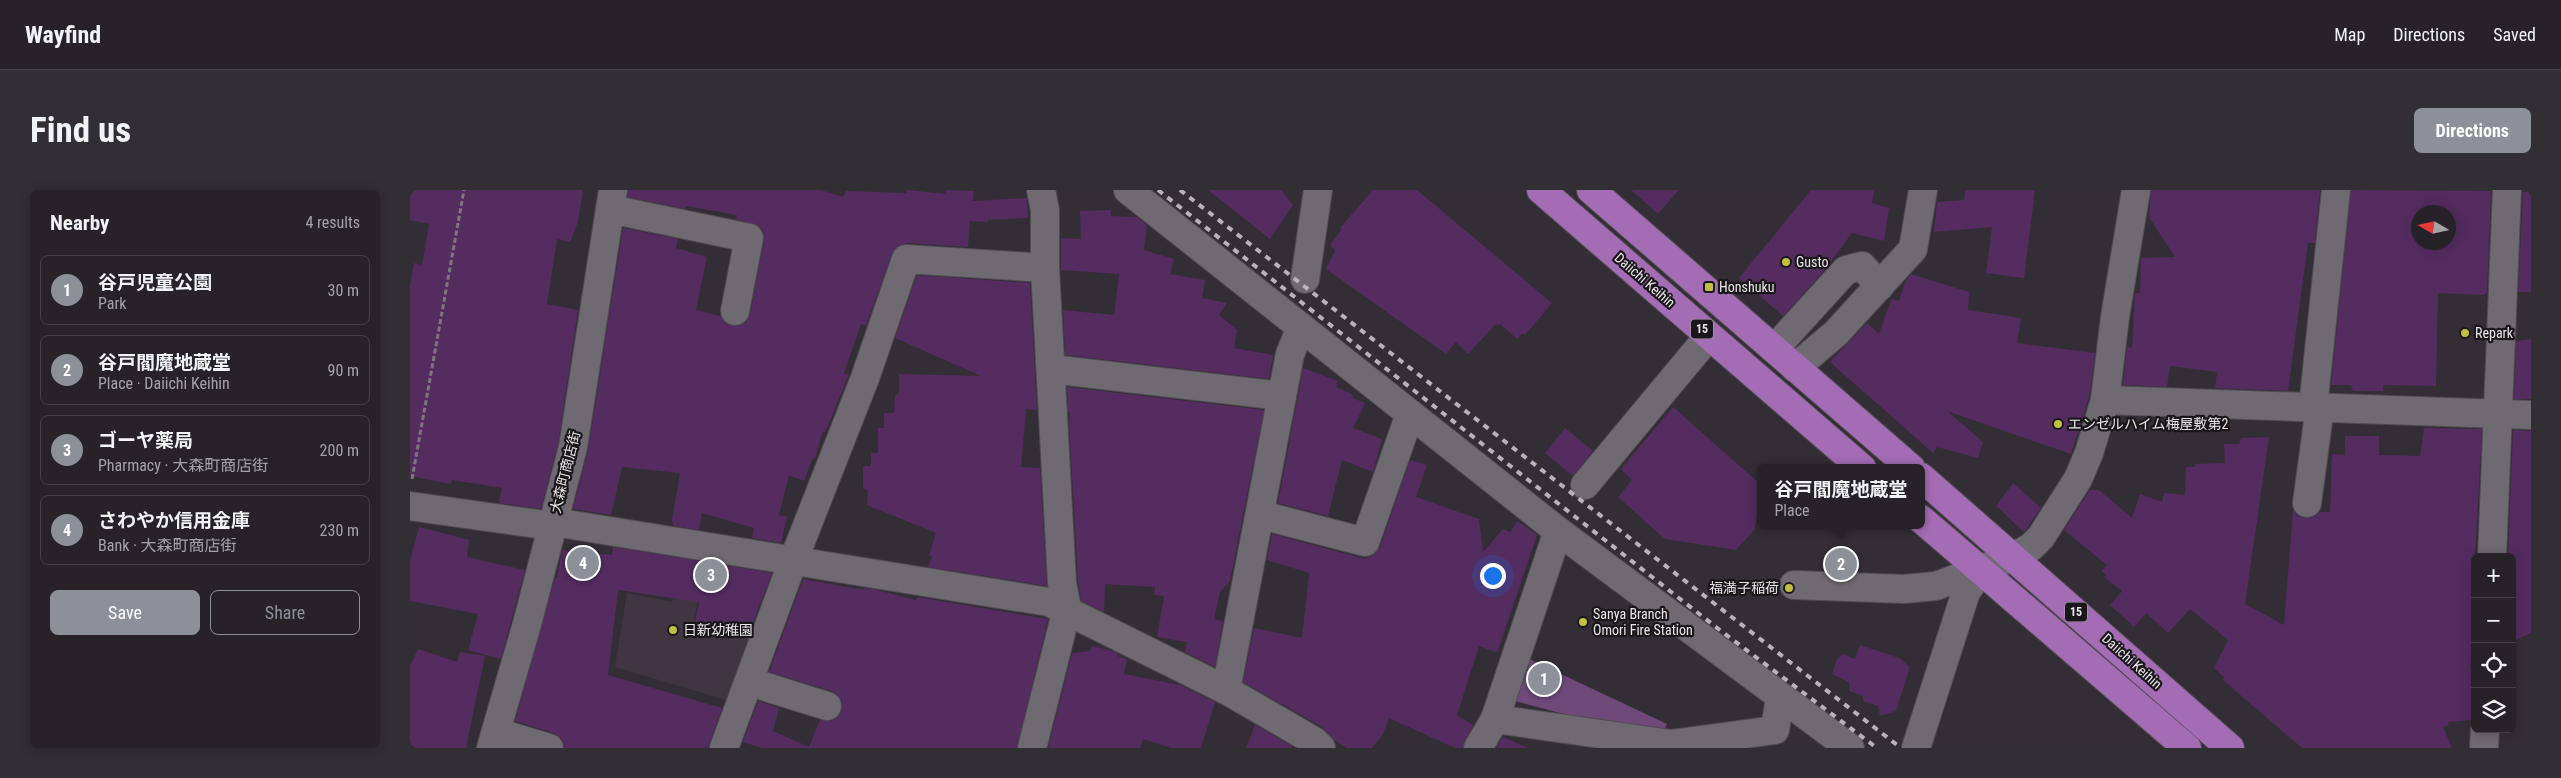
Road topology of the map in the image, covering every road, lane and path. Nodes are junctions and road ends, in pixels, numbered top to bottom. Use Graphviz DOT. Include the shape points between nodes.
graph roads {
  1 [pos="464,190"];
  2 [pos="1041,190"];
  3 [pos="1128,190"];
  4 [pos="1318,190"];
  5 [pos="1542,190"];
  6 [pos="1591,190"];
  7 [pos="1923,190"];
  8 [pos="2136,190"];
  9 [pos="2336,190"];
  10 [pos="2507,190"];
  11 [pos="611,199"];
  12 [pos="1045,268"];
  13 [pos="1305,279"];
  14 [pos="1880,286"];
  15 [pos="735,311"];
  16 [pos="1301,327"];
  17 [pos="1709,336"];
  18 [pos="1774,349"];
  19 [pos="1795,368"];
  20 [pos="1051,369"];
  21 [pos="1282,396"];
  22 [pos="2105,400"];
  23 [pos="2317,407"];
  24 [pos="1410,414"];
  25 [pos="2497,414"];
  26 [pos="2531,415"];
  27 [pos="1857,464"];
  28 [pos="1905,464"];
  29 [pos="1925,480"];
  30 [pos="1585,485"];
  31 [pos="411,493"];
  32 [pos="2307,503"];
  33 [pos="1261,515"];
  34 [pos="1925,522"];
  35 [pos="552,526"];
  36 [pos="1558,531"];
  37 [pos="2492,553"];
  38 [pos="2013,557"];
  39 [pos="796,560"];
  40 [pos="1981,570"];
  41 [pos="1794,585"];
  42 [pos="1067,609"];
  43 [pos="750,682"];
  44 [pos="1226,690"];
  45 [pos="1780,697"];
  46 [pos="826,706"];
  47 [pos="1495,719"];
  48 [pos="2485,733"];
  49 [pos="493,740"];
  50 [pos="1670,746"];
  51 [pos="549,748"];
  52 [pos="724,748"];
  53 [pos="1032,748"];
  54 [pos="1321,748"];
  55 [pos="1478,748"];
  56 [pos="1850,748"];
  57 [pos="1916,748"];
  58 [pos="2187,748"];
  59 [pos="2230,748"];
  60 [pos="2484,748"];
  1 -- 31 [label="path"];
  2 -- 12 [label="street" via="1045,210"];
  3 -- 16 [label="street"];
  4 -- 13 [label="street"];
  5 -- 17 [label="highway, Daiichi Keihin / 15"];
  6 -- 18 [label="highway, 15"];
  7 -- 14 [label="street" via="1913,249"];
  8 -- 22 [label="street"];
  9 -- 23 [label="street"];
  10 -- 25 [label="street"];
  11 -- 15 [label="street" via="749,238"];
  11 -- 35 [label="street, 大森町商店街" via="573,447"];
  12 -- 20 [label="street"];
  12 -- 39 [label="street" via="906,259"];
  14 -- 18 [label="street" via="1862,266 1846,270"];
  14 -- 19 [label="street" via="1836,333"];
  16 -- 21 [label="street" via="1290,354"];
  16 -- 24 [label="street"];
  17 -- 27 [label="highway, Daiichi Keihin / 15"];
  17 -- 30 [label="street"];
  18 -- 19 [label="highway, 15"];
  19 -- 28 [label="highway, 15"];
  20 -- 21 [label="street"];
  20 -- 42 [label="street" via="1062,583"];
  21 -- 33 [label="street"];
  22 -- 23 [label="street"];
  22 -- 38 [label="street" via="2078,479 2041,537"];
  23 -- 25 [label="street"];
  23 -- 32 [label="street"];
  24 -- 33 [label="street" via="1366,542"];
  24 -- 36 [label="street"];
  25 -- 26 [label="street"];
  25 -- 37 [label="street"];
  29 -- 38 [label="highway, Daiichi Keihin / 15"];
  31 -- 35 [label="street"];
  33 -- 44 [label="street"];
  34 -- 40 [label="highway, 15"];
  35 -- 39 [label="street" via="560,523"];
  35 -- 49 [label="street, 大森町商店街"];
  36 -- 45 [label="street"];
  36 -- 47 [label="street"];
  38 -- 40 [label="street"];
  38 -- 59 [label="highway, Daiichi Keihin / 15"];
  39 -- 42 [label="street" via="1049,602"];
  39 -- 43 [label="street"];
  40 -- 41 [label="street" via="1936,586 1904,589"];
  40 -- 57 [label="street" via="1966,592"];
  40 -- 58 [label="highway, 15"];
  42 -- 44 [label="street"];
  42 -- 53 [label="street"];
  43 -- 46 [label="street"];
  43 -- 52 [label="street"];
  44 -- 54 [label="street"];
  45 -- 50 [label="street" via="1775,730"];
  45 -- 56 [label="street"];
  47 -- 50 [label="street"];
  47 -- 55 [label="street"];
  48 -- 60 [label="street"];
  49 -- 51 [label="street"];
}
